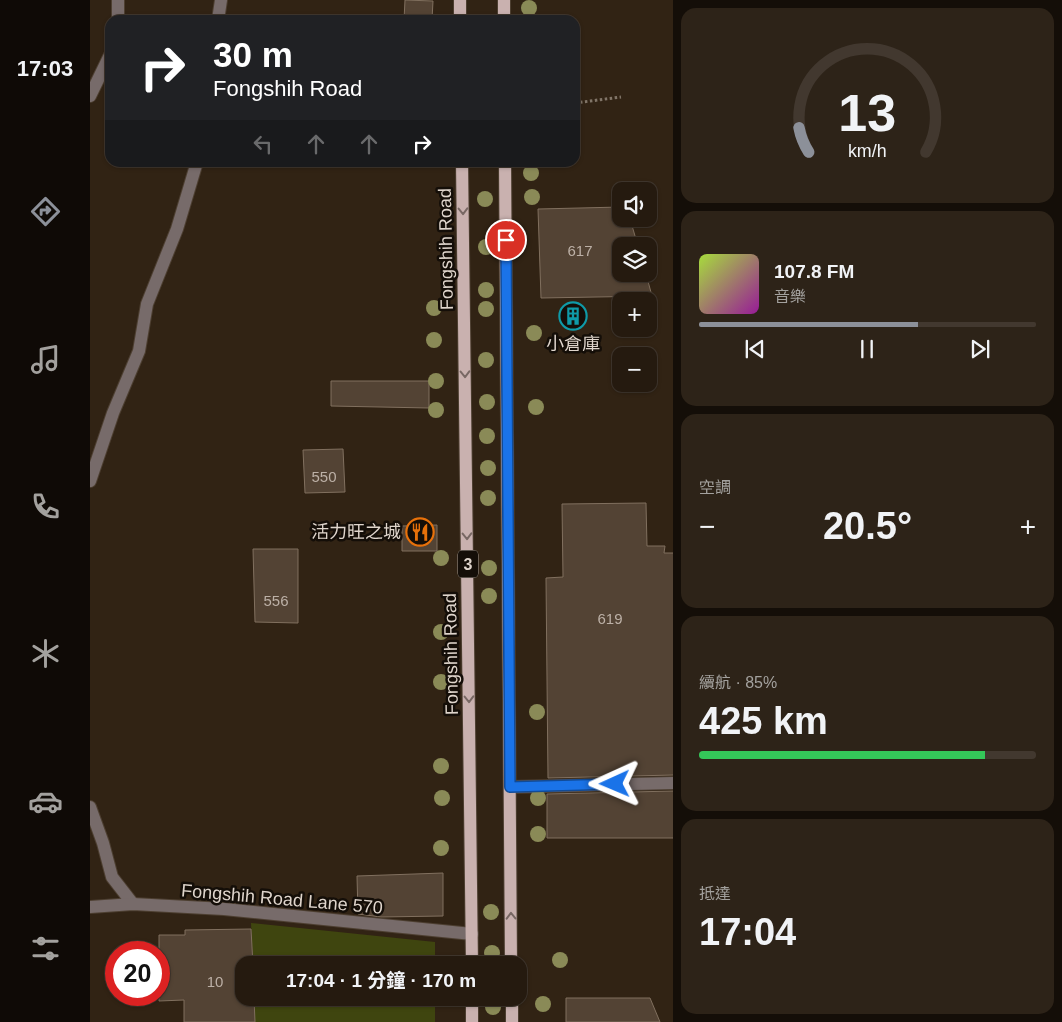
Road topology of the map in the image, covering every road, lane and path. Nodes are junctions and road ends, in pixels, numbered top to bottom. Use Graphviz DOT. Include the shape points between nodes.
graph roads {
  1 [pos="118,0"];
  2 [pos="221,0"];
  3 [pos="460,0"];
  4 [pos="504,0"];
  5 [pos="118,15"];
  6 [pos="219,15"];
  7 [pos="460,15"];
  8 [pos="504,15"];
  9 [pos="105,65"];
  10 [pos="90,96"];
  11 [pos="621,97"];
  12 [pos="580,102"];
  13 [pos="196,167"];
  14 [pos="462,167"];
  15 [pos="505,167"];
  16 [pos="90,481"];
  17 [pos="673,783"];
  18 [pos="510,787"];
  19 [pos="90,807"];
  20 [pos="133,904"];
  21 [pos="90,907"];
  22 [pos="472,934"];
  23 [pos="472,956"];
  24 [pos="511,956"];
  25 [pos="472,1006"];
  26 [pos="512,1006"];
  27 [pos="472,1022"];
  28 [pos="512,1022"];
  1 -- 5 [label="lane"];
  2 -- 6 [label="lane"];
  3 -- 7 [label="main road"];
  4 -- 8 [label="main road"];
  9 -- 10 [label="lane"];
  11 -- 12 [label="path"];
  13 -- 16 [label="lane" via="177,229 147,304 139,351"];
  14 -- 22 [label="main road, Fongshih Road / 3, one-way"];
  15 -- 18 [label="main road"];
  17 -- 18 [label="lane"];
  24 -- 18 [label="main road, one-way"];
  19 -- 20 [label="lane" via="112,877"];
  20 -- 21 [label="lane, Fongshih Road Lane 570"];
  20 -- 22 [label="lane, Fongshih Road Lane 570"];
  22 -- 23 [label="main road, Fongshih Road / 3"];
  25 -- 27 [label="main road"];
  26 -- 28 [label="main road"];
}
